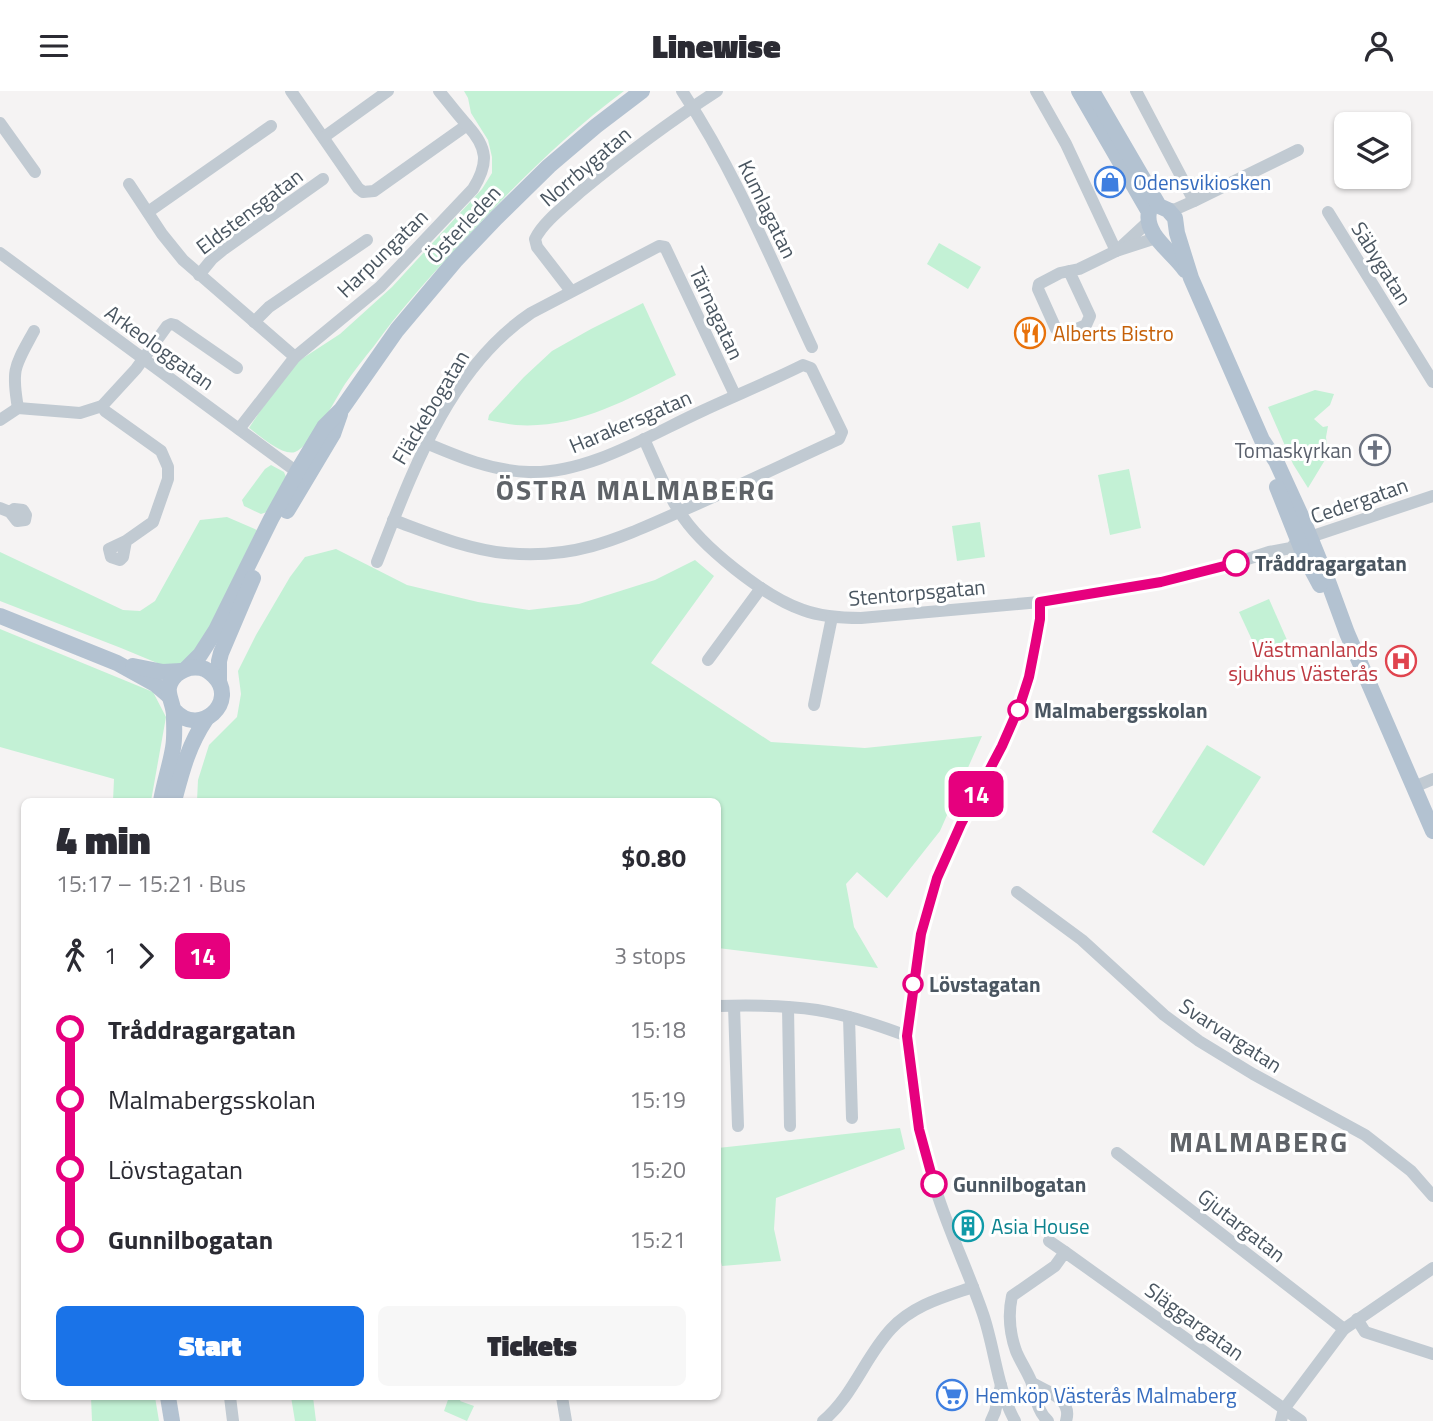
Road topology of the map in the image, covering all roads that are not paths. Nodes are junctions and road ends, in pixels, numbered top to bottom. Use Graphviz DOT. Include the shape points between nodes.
graph roads {
  1 [pos="291,91"];
  2 [pos="388,91"];
  3 [pos="439,91"];
  4 [pos="642,91"];
  5 [pos="682,91"];
  6 [pos="717,91"];
  7 [pos="1037,91"];
  8 [pos="1079,91"];
  9 [pos="1092,91"];
  10 [pos="1136,91"];
  11 [pos="692,107"];
  12 [pos="0,123"];
  13 [pos="467,125"];
  14 [pos="271,126"];
  15 [pos="324,137"];
  16 [pos="1298,150"];
  17 [pos="35,172"];
  18 [pos="323,179"];
  19 [pos="130,184"];
  20 [pos="1194,201"];
  21 [pos="148,212"];
  22 [pos="1156,212"];
  23 [pos="1328,212"];
  24 [pos="1177,231"];
  25 [pos="1157,239"];
  26 [pos="367,240"];
  27 [pos="665,247"];
  28 [pos="1116,251"];
  29 [pos="0,253"];
  30 [pos="1069,271"];
  31 [pos="199,275"];
  32 [pos="1191,278"];
  33 [pos="571,291"];
  34 [pos="254,322"];
  35 [pos="34,331"];
  36 [pos="812,347"];
  37 [pos="295,357"];
  38 [pos="144,359"];
  39 [pos="1429,367"];
  40 [pos="237,368"];
  41 [pos="1433,382"];
  42 [pos="735,395"];
  43 [pos="102,406"];
  44 [pos="18,408"];
  45 [pos="0,420"];
  46 [pos="239,429"];
  47 [pos="644,439"];
  48 [pos="426,443"];
  49 [pos="302,475"];
  50 [pos="1433,496"];
  51 [pos="679,512"];
  52 [pos="393,520"];
  53 [pos="1304,539"];
  54 [pos="126,541"];
  55 [pos="377,562"];
  56 [pos="761,588"];
  57 [pos="1040,602"];
  58 [pos="0,616"];
  59 [pos="832,617"];
  60 [pos="708,660"];
  61 [pos="117,663"];
  62 [pos="184,670"];
  63 [pos="219,680"];
  64 [pos="171,703"];
  65 [pos="814,705"];
  66 [pos="206,719"];
  67 [pos="1433,779"];
  68 [pos="1414,787"];
  69 [pos="162,798"];
  70 [pos="175,798"];
  71 [pos="1433,831"];
  72 [pos="1017,892"];
  73 [pos="721,1006"];
  74 [pos="734,1006"];
  75 [pos="788,1007"];
  76 [pos="849,1017"];
  77 [pos="907,1036"];
  78 [pos="852,1118"];
  79 [pos="738,1126"];
  80 [pos="790,1126"];
  81 [pos="1117,1153"];
  82 [pos="1433,1196"];
  83 [pos="1049,1241"];
  84 [pos="1065,1252"];
  85 [pos="1433,1268"];
  86 [pos="973,1287"];
  87 [pos="1357,1319"];
  88 [pos="1344,1329"];
  89 [pos="1433,1354"];
  90 [pos="1032,1383"];
  91 [pos="1001,1384"];
  92 [pos="168,1400"];
  93 [pos="230,1400"];
  94 [pos="562,1400"];
  95 [pos="1282,1415"];
  96 [pos="172,1421"];
  97 [pos="233,1421"];
  98 [pos="566,1421"];
  99 [pos="823,1421"];
  100 [pos="991,1421"];
  101 [pos="1015,1421"];
  102 [pos="1048,1421"];
  103 [pos="1066,1421"];
  104 [pos="1301,1421"];
  1 -- 15 [label="street"];
  2 -- 15 [label="street"];
  3 -- 13 [label="street, Harpungatan"];
  4 -- 49 [label="main road, Österleden" via="549,166 455,261 352,392 333,434"];
  5 -- 11 [label="street, Kumlagatan"];
  6 -- 11 [label="street, Norrbygatan"];
  7 -- 28 [label="street"];
  8 -- 22 [label="main road"];
  9 -- 22 [label="main road"];
  10 -- 20 [label="street"];
  11 -- 33 [label="street, Norrbygatan" via="624,156 538,231 537,247"];
  11 -- 36 [label="street, Kumlagatan" via="744,201"];
  12 -- 17 [label="street"];
  13 -- 15 [label="street" via="374,191 363,192"];
  13 -- 37 [label="street, Harpungatan" via="482,144 485,158 473,189 380,287"];
  14 -- 21 [label="street"];
  16 -- 20 [label="street"];
  18 -- 31 [label="street, Eldstensgatan" via="224,249"];
  19 -- 21 [label="street"];
  20 -- 22 [label="street"];
  20 -- 24 [label="street"];
  21 -- 31 [label="street"];
  22 -- 24 [label="main road" via="1175,218"];
  22 -- 25 [label="main road" via="1151,231"];
  22 -- 28 [label="street"];
  23 -- 39 [label="street, Säbygatan"];
  24 -- 25 [label="main road" via="1172,240"];
  24 -- 32 [label="main road"];
  25 -- 28 [label="street"];
  25 -- 32 [label="main road"];
  26 -- 34 [label="street"];
  27 -- 33 [label="street, Fläckebogatan"];
  27 -- 42 [label="street, Tärnagatan"];
  28 -- 30 [label="street"];
  29 -- 38 [label="street, Arkeologgatan"];
  30 -- 30 [label="street" via="1039,284 1038,289 1056,329 1065,334 1086,325 1090,316"];
  31 -- 34 [label="street"];
  32 -- 53 [label="main road" via="1262,440 1276,461"];
  33 -- 48 [label="street, Fläckebogatan" via="515,323 486,352"];
  34 -- 37 [label="street"];
  35 -- 44 [label="street" via="15,365"];
  37 -- 46 [label="street, Harpungatan"];
  38 -- 40 [label="street" via="172,324"];
  38 -- 43 [label="street"];
  38 -- 46 [label="street, Arkeologgatan"];
  39 -- 41 [label="street, Säbygatan"];
  42 -- 47 [label="street, Harakersgatan"];
  42 -- 51 [label="street, Harakersgatan" via="803,365 811,368 842,432 839,439"];
  43 -- 44 [label="street" via="80,413"];
  43 -- 54 [label="street" via="162,451 168,467 153,522"];
  44 -- 45 [label="street"];
  46 -- 49 [label="street, Arkeologgatan"];
  47 -- 48 [label="street, Harakersgatan" via="580,465 529,472 483,465"];
  47 -- 51 [label="street, Stentorpsgatan"];
  48 -- 52 [label="street, Fläckebogatan"];
  49 -- 62 [label="main road, Österleden" via="216,630"];
  49 -- 63 [label="main road, Österleden" via="220,653"];
  50 -- 53 [label="street, Cedergatan"];
  51 -- 52 [label="street" via="617,540 529,554 476,548"];
  51 -- 56 [label="street, Stentorpsgatan" via="710,547"];
  52 -- 55 [label="street, Fläckebogatan"];
  53 -- 57 [label="street, Stentorpsgatan" via="1288,540 1269,552 1161,582"];
  53 -- 68 [label="main road" via="1304,555 1347,633"];
  56 -- 59 [label="street, Stentorpsgatan" via="803,610"];
  56 -- 60 [label="street"];
  57 -- 59 [label="street, Stentorpsgatan"];
  57 -- 77 [label="street" via="1036,641 1020,705 937,878 921,934"];
  58 -- 61 [label="main road"];
  59 -- 65 [label="street"];
  61 -- 62 [label="main road" via="163,672"];
  61 -- 64 [label="main road" via="155,684"];
  62 -- 63 [label="main road" via="205,668"];
  62 -- 64 [label="main road" via="170,684"];
  63 -- 66 [label="main road" via="220,703"];
  64 -- 66 [label="main road" via="179,716"];
  64 -- 69 [label="main road" via="174,747"];
  66 -- 70 [label="main road" via="184,761"];
  67 -- 68 [label="street"];
  68 -- 71 [label="main road"];
  72 -- 82 [label="street, Svarvargatan" via="1082,940 1164,1016 1253,1074 1365,1135 1411,1171"];
  73 -- 74 [label="street"];
  74 -- 75 [label="street"];
  74 -- 79 [label="street"];
  75 -- 76 [label="street"];
  75 -- 80 [label="street"];
  76 -- 77 [label="street"];
  76 -- 78 [label="street"];
  77 -- 86 [label="street" via="924,1149"];
  81 -- 88 [label="street, Gjutargatan"];
  83 -- 84 [label="street, Släggargatan"];
  84 -- 90 [label="street" via="1055,1266 1012,1296 1012,1337"];
  84 -- 95 [label="street, Släggargatan"];
  85 -- 87 [label="street"];
  86 -- 91 [label="street"];
  86 -- 99 [label="street" via="916,1308 903,1318"];
  87 -- 88 [label="street"];
  87 -- 89 [label="street" via="1365,1332"];
  88 -- 95 [label="street"];
  90 -- 102 [label="street"];
  90 -- 103 [label="street" via="1061,1399 1068,1413"];
  91 -- 100 [label="street"];
  91 -- 101 [label="street"];
  92 -- 96 [label="main road"];
  93 -- 97 [label="street"];
  94 -- 98 [label="street"];
  95 -- 104 [label="street, Släggargatan"];
}
